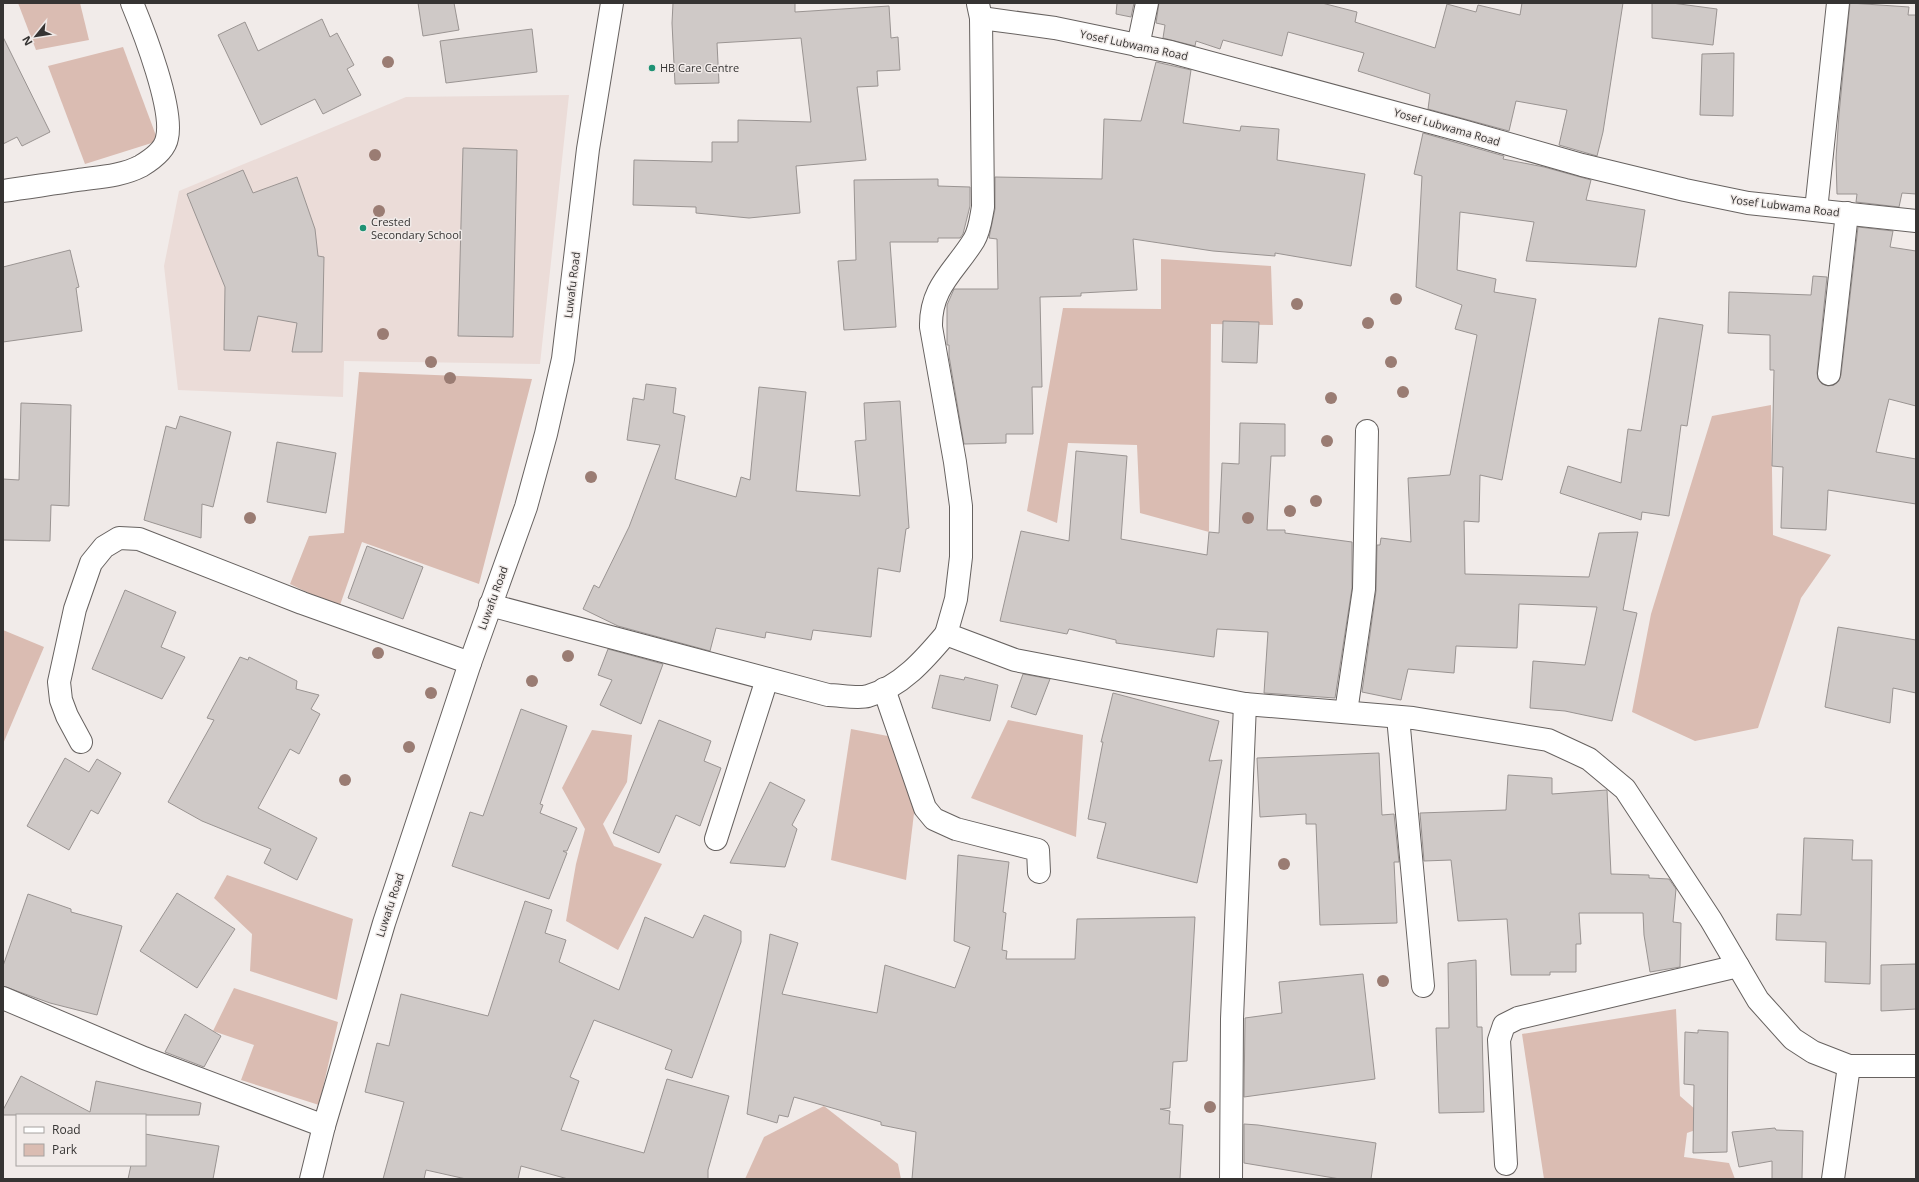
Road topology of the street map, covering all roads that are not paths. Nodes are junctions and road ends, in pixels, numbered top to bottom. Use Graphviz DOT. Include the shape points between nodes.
graph roads {
  1 [pos="132,3"];
  2 [pos="612,3"];
  3 [pos="1147,3"];
  4 [pos="1838,3"];
  5 [pos="979,10"];
  6 [pos="1138,46"];
  7 [pos="3,191"];
  8 [pos="1816,210"];
  9 [pos="1846,213"];
  10 [pos="1916,221"];
  11 [pos="1830,374"];
  12 [pos="1367,431"];
  13 [pos="490,605"];
  14 [pos="946,634"];
  15 [pos="470,663"];
  16 [pos="767,679"];
  17 [pos="884,689"];
  18 [pos="1245,704"];
  19 [pos="1346,712"];
  20 [pos="1398,717"];
  21 [pos="81,742"];
  22 [pos="716,839"];
  23 [pos="1039,872"];
  24 [pos="1738,966"];
  25 [pos="1423,986"];
  26 [pos="3,998"];
  27 [pos="1848,1066"];
  28 [pos="1916,1066"];
  29 [pos="324,1126"];
  30 [pos="1506,1164"];
  31 [pos="312,1179"];
  32 [pos="1230,1179"];
  33 [pos="1833,1179"];
  1 -- 7 [label="street" via="165,100 169,121 167,139 160,151 140,166 113,175"];
  2 -- 13 [label="street, Luwafu Road" via="588,148 563,359 526,507"];
  3 -- 6 [label="street"];
  4 -- 8 [label="street"];
  5 -- 6 [label="street, Yosef Lubwama Road"];
  5 -- 14 [label="street" via="983,207 981,222 975,239 938,290 931,315 961,506 961,557 956,599"];
  6 -- 8 [label="street, Yosef Lubwama Road" via="1171,52 1316,90 1582,165 1685,190 1748,204"];
  8 -- 9 [label="street, Yosef Lubwama Road"];
  9 -- 10 [label="street, Yosef Lubwama Road"];
  9 -- 11 [label="street"];
  12 -- 19 [label="street" via="1364,589"];
  13 -- 15 [label="street, Luwafu Road"];
  13 -- 16 [label="street"];
  14 -- 17 [label="street" via="921,664"];
  14 -- 18 [label="street" via="1015,660"];
  15 -- 21 [label="street" via="302,603 139,539 120,538 104,547 91,563 75,609 59,682 61,700"];
  15 -- 29 [label="street, Luwafu Road" via="384,923"];
  16 -- 17 [label="street" via="828,695 867,696"];
  16 -- 22 [label="street"];
  17 -- 23 [label="street" via="925,808 934,819 956,829 1038,850"];
  18 -- 19 [label="street"];
  18 -- 32 [label="street" via="1232,1019"];
  19 -- 20 [label="street"];
  20 -- 24 [label="street" via="1548,740 1589,759 1625,789"];
  20 -- 25 [label="street"];
  24 -- 27 [label="street" via="1758,1000 1793,1039 1813,1052"];
  24 -- 30 [label="street" via="1518,1018 1504,1025 1500,1040"];
  26 -- 29 [label="street" via="144,1058"];
  27 -- 28 [label="street"];
  27 -- 33 [label="street"];
  29 -- 31 [label="street, Luwafu Road"];
}
